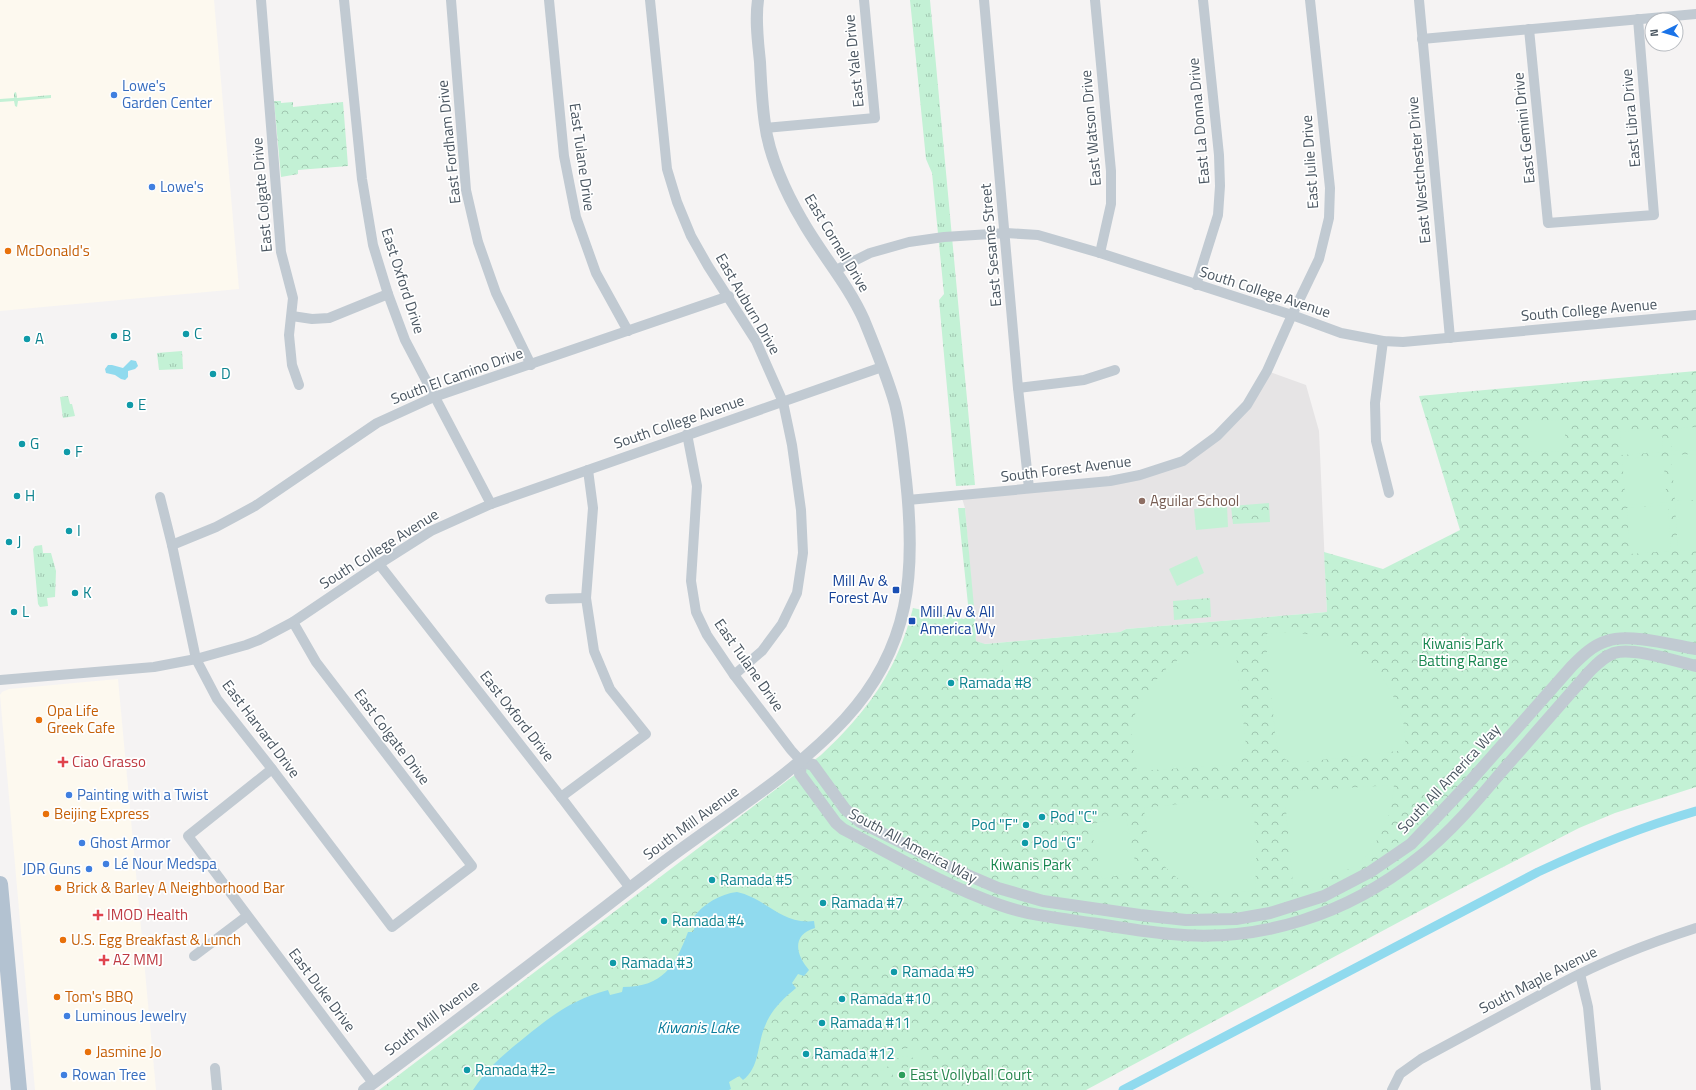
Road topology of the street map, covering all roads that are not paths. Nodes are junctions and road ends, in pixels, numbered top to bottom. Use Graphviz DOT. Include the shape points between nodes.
graph roads {
  1 [pos="261,0"];
  2 [pos="344,0"];
  3 [pos="450,0"];
  4 [pos="549,0"];
  5 [pos="650,0"];
  6 [pos="758,0"];
  7 [pos="864,0"];
  8 [pos="984,0"];
  9 [pos="1095,0"];
  10 [pos="1203,0"];
  11 [pos="1310,0"];
  12 [pos="1419,0"];
  13 [pos="1696,14"];
  14 [pos="1638,19"];
  15 [pos="1529,29"];
  16 [pos="1422,39"];
  17 [pos="765,128"];
  18 [pos="1548,223"];
  19 [pos="1006,233"];
  20 [pos="1100,253"];
  21 [pos="836,270"];
  22 [pos="1196,285"];
  23 [pos="388,294"];
  24 [pos="729,296"];
  25 [pos="1292,315"];
  26 [pos="1696,315"];
  27 [pos="292,316"];
  28 [pos="628,330"];
  29 [pos="1450,338"];
  30 [pos="1383,341"];
  31 [pos="531,365"];
  32 [pos="882,367"];
  33 [pos="1115,370"];
  34 [pos="299,385"];
  35 [pos="1018,388"];
  36 [pos="434,397"];
  37 [pos="783,402"];
  38 [pos="687,434"];
  39 [pos="588,470"];
  40 [pos="1029,488"];
  41 [pos="1389,493"];
  42 [pos="160,498"];
  43 [pos="908,500"];
  44 [pos="491,504"];
  45 [pos="172,545"];
  46 [pos="379,564"];
  47 [pos="586,598"];
  48 [pos="550,599"];
  49 [pos="293,622"];
  50 [pos="1680,646"];
  51 [pos="1696,649"];
  52 [pos="196,659"];
  53 [pos="1677,662"];
  54 [pos="1696,666"];
  55 [pos="734,675"];
  56 [pos="0,680"];
  57 [pos="801,761"];
  58 [pos="272,769"];
  59 [pos="1479,772"];
  60 [pos="827,784"];
  61 [pos="1491,784"];
  62 [pos="815,794"];
  63 [pos="561,797"];
  64 [pos="0,884"];
  65 [pos="630,888"];
  66 [pos="998,888"];
  67 [pos="993,903"];
  68 [pos="248,916"];
  69 [pos="392,927"];
  70 [pos="1696,928"];
  71 [pos="194,956"];
  72 [pos="1580,974"];
  73 [pos="215,1068"];
  74 [pos="368,1086"];
  75 [pos="19,1090"];
  76 [pos="217,1090"];
  77 [pos="1392,1090"];
  78 [pos="1596,1090"];
  1 -- 27 [label="street, East Colgate Drive" via="281,252 293,298"];
  2 -- 23 [label="street, East Oxford Drive" via="362,179 372,245"];
  3 -- 31 [label="street, East Fordham Drive" via="466,190 478,242 496,293"];
  4 -- 28 [label="street, East Tulane Drive" via="564,156 576,217 596,273"];
  5 -- 24 [label="street, East Auburn Drive" via="667,169 691,236"];
  6 -- 17 [label="street, East Cornell Drive" via="758,45"];
  7 -- 17 [label="street, East Yale Drive" via="875,118"];
  8 -- 19 [label="street, East Sesame Street"];
  9 -- 20 [label="street, East Watson Drive" via="1111,171 1111,204"];
  10 -- 22 [label="street, East La Donna Drive" via="1220,186 1218,215"];
  11 -- 25 [label="street, East Julie Drive" via="1330,188 1329,218 1319,259"];
  12 -- 16 [label="street, East Westchester Drive"];
  13 -- 14 [label="street"];
  14 -- 15 [label="street"];
  14 -- 18 [label="street, East Libra Drive" via="1654,215"];
  15 -- 16 [label="street"];
  15 -- 18 [label="street, East Gemini Drive"];
  16 -- 29 [label="street, East Westchester Drive"];
  17 -- 21 [label="street, East Cornell Drive" via="781,180 802,221"];
  19 -- 20 [label="street, South College Avenue" via="1038,235"];
  19 -- 21 [label="street, South College Avenue" via="910,242 870,254"];
  19 -- 35 [label="street, East Sesame Street"];
  20 -- 22 [label="street, South College Avenue"];
  21 -- 32 [label="street, East Cornell Drive" via="862,317"];
  22 -- 25 [label="street, South College Avenue"];
  23 -- 27 [label="street" via="329,318"];
  23 -- 36 [label="street, East Oxford Drive" via="405,340"];
  24 -- 28 [label="street, South El Camino Drive"];
  24 -- 37 [label="street, East Auburn Drive" via="756,341"];
  25 -- 30 [label="street, South College Avenue" via="1341,333"];
  25 -- 40 [label="street, South Forest Avenue" via="1267,371 1247,405 1217,436 1183,461 1140,475 1110,481"];
  26 -- 29 [label="street, South College Avenue"];
  27 -- 34 [label="street, East Colgate Drive" via="288,335 292,365"];
  28 -- 31 [label="street, South El Camino Drive"];
  29 -- 30 [label="street, South College Avenue"];
  30 -- 41 [label="street" via="1375,403 1376,441"];
  31 -- 36 [label="street, South El Camino Drive"];
  32 -- 37 [label="street, South College Avenue"];
  32 -- 43 [label="street, East Cornell Drive" via="895,406"];
  33 -- 35 [label="street" via="1084,380"];
  35 -- 40 [label="street, East Sesame Street"];
  36 -- 44 [label="street, East Oxford Drive"];
  36 -- 45 [label="street, South El Camino Drive" via="377,423 255,506 216,527"];
  37 -- 38 [label="street, South College Avenue"];
  37 -- 55 [label="street, East Auburn Drive" via="801,510 803,553 797,593 782,624 762,651"];
  38 -- 39 [label="street, South College Avenue"];
  38 -- 55 [label="street, East Tulane Drive" via="697,486 691,581 696,612 707,635"];
  39 -- 44 [label="street, South College Avenue"];
  39 -- 47 [label="street" via="593,508"];
  40 -- 43 [label="street, South Forest Avenue"];
  42 -- 45 [label="street, East Harvard Drive"];
  43 -- 57 [label="street, South Mill Avenue" via="911,546 908,586 901,620 889,652 855,707"];
  44 -- 46 [label="street, South College Avenue" via="431,531"];
  45 -- 52 [label="street, East Harvard Drive"];
  46 -- 49 [label="street, South College Avenue"];
  46 -- 63 [label="street, East Oxford Drive"];
  47 -- 48 [label="street"];
  47 -- 63 [label="street" via="594,651 610,690 646,734"];
  49 -- 52 [label="street, South College Avenue" via="246,645"];
  49 -- 69 [label="street, East Colgate Drive" via="316,662 472,866"];
  50 -- 51 [label="street, South All America Way"];
  50 -- 53 [label="street"];
  50 -- 59 [label="street, South All America Way" via="1630,638 1608,640 1599,644 1572,666"];
  52 -- 56 [label="street, South College Avenue" via="154,667"];
  52 -- 58 [label="street, East Harvard Drive" via="217,699"];
  53 -- 54 [label="street, South All America Way"];
  53 -- 61 [label="street, South All America Way" via="1632,652 1605,657"];
  55 -- 57 [label="street, East Tulane Drive"];
  57 -- 60 [label="street, South All America Way" via="813,765"];
  57 -- 62 [label="street, South All America Way" via="800,774"];
  57 -- 65 [label="street, South Mill Avenue"];
  58 -- 68 [label="street, East Duke Drive" via="188,836"];
  58 -- 69 [label="street, East Harvard Drive"];
  59 -- 61 [label="street"];
  59 -- 66 [label="street, South All America Way" via="1431,825 1389,860 1336,891 1270,913 1217,920 1186,920 1044,901"];
  60 -- 62 [label="street"];
  60 -- 66 [label="street, South All America Way" via="845,809 860,822"];
  61 -- 67 [label="street, South All America Way" via="1438,841 1384,884 1335,909 1288,925 1238,934 1172,934 1048,917"];
  62 -- 67 [label="street, South All America Way" via="843,829 953,886"];
  63 -- 65 [label="street, East Oxford Drive"];
  64 -- 75 [label="main road"];
  65 -- 74 [label="street, South Mill Avenue"];
  66 -- 67 [label="street"];
  68 -- 71 [label="street"];
  68 -- 74 [label="street, East Duke Drive"];
  70 -- 72 [label="street, South Maple Avenue" via="1634,950"];
  72 -- 77 [label="street, South Maple Avenue" via="1421,1059 1400,1074"];
  72 -- 78 [label="street" via="1588,1006"];
  73 -- 76 [label="street"];
}
